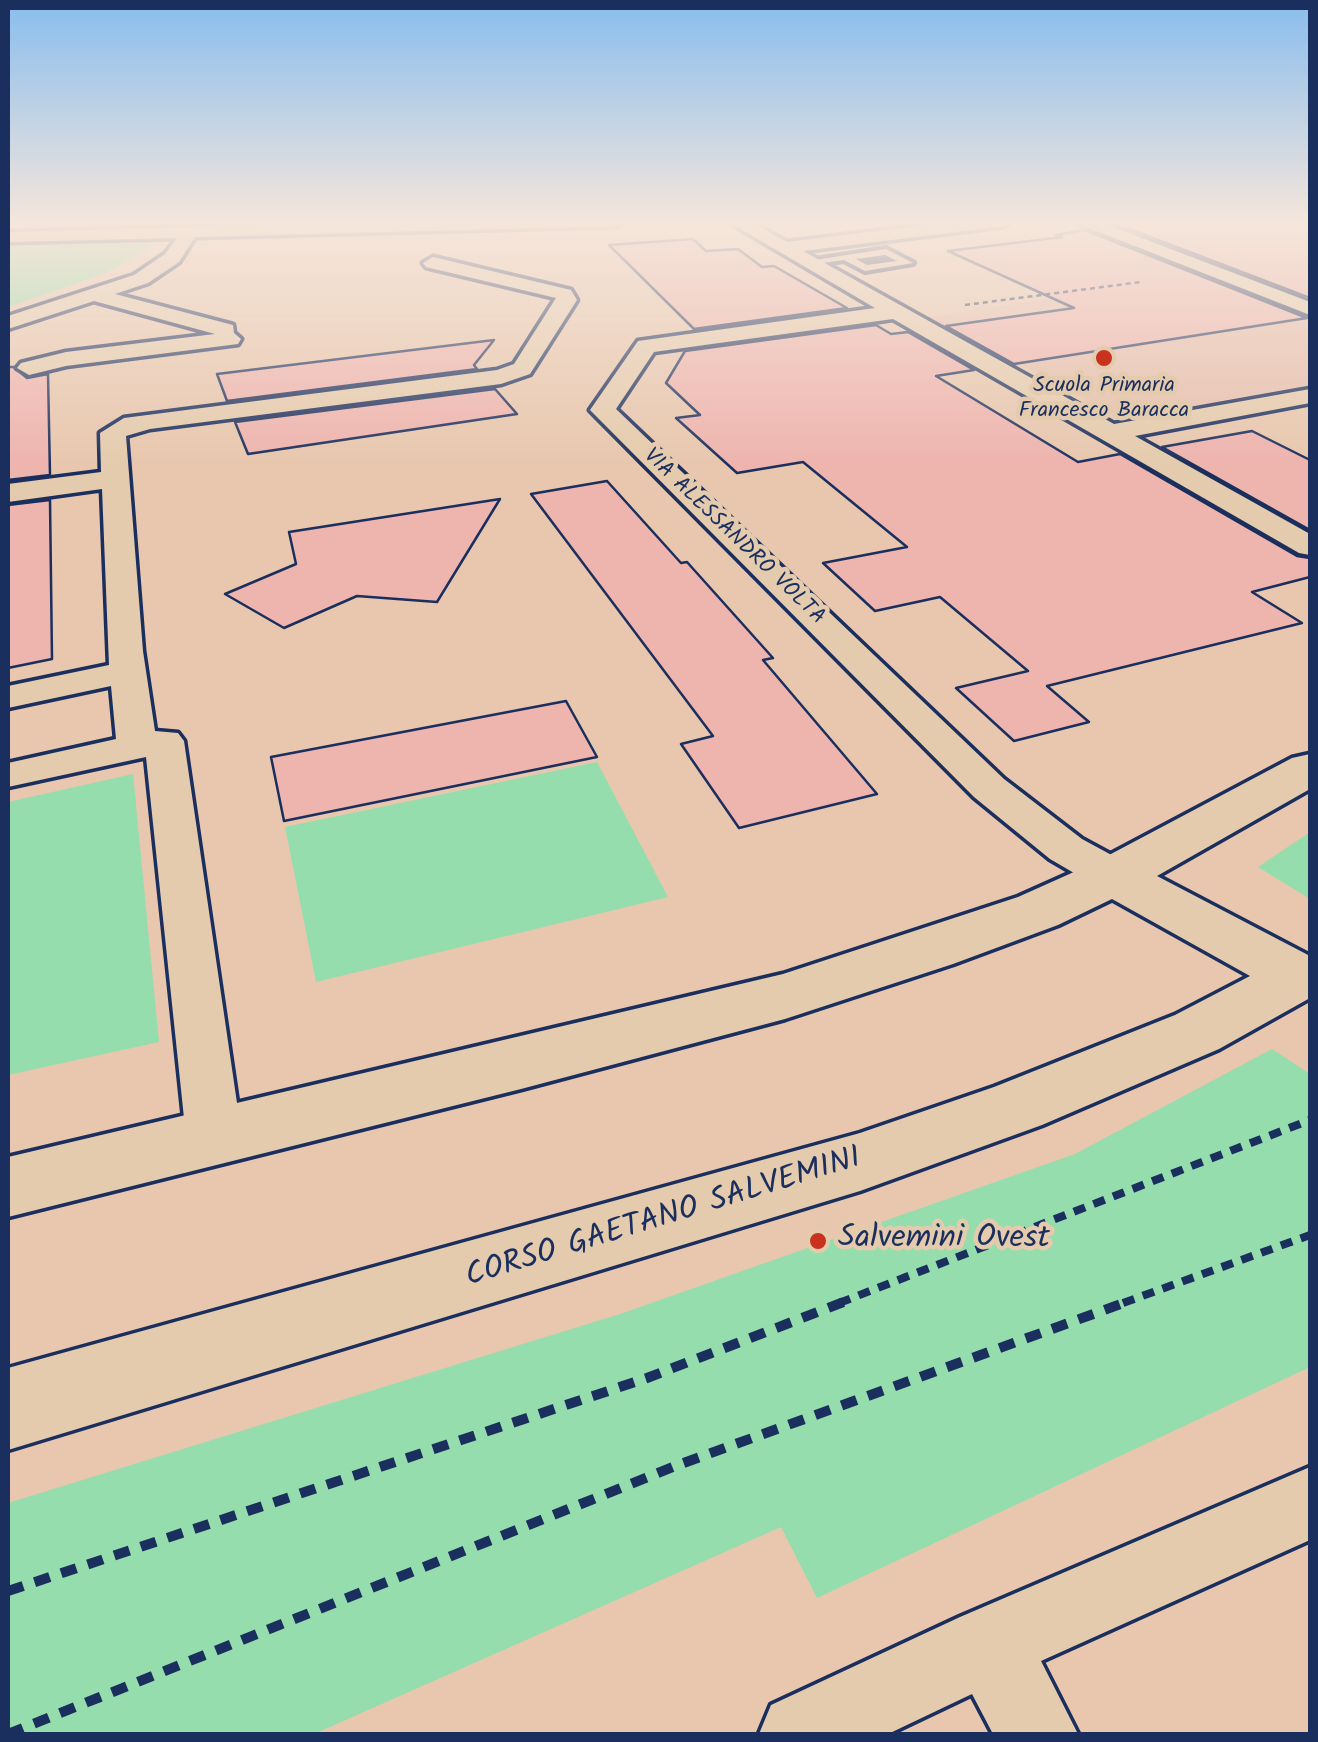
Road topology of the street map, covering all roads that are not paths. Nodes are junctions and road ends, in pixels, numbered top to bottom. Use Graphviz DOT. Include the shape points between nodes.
graph roads {
  1 [pos="76,302"];
  2 [pos="122,302"];
  3 [pos="566,302"];
  4 [pos="878,302"];
  5 [pos="896,312"];
  6 [pos="8,323"];
  7 [pos="230,339"];
  8 [pos="29,368"];
  9 [pos="237,369"];
  10 [pos="1310,396"];
  11 [pos="1108,433"];
  12 [pos="114,478"];
  13 [pos="8,493"];
  14 [pos="1310,546"];
  15 [pos="127,672"];
  16 [pos="8,697"];
  17 [pos="137,746"];
  18 [pos="1310,769"];
  19 [pos="8,775"];
  20 [pos="1114,876"];
  21 [pos="1305,980"];
  22 [pos="214,1137"];
  23 [pos="8,1188"];
  24 [pos="8,1409"];
  25 [pos="1310,1503"];
  26 [pos="988,1645"];
  27 [pos="800,1734"];
  28 [pos="1037,1734"];
  1 -- 6 [label="street"];
  2 -- 7 [label="street" via="224,328"];
  3 -- 12 [label="street" via="522,369 124,426 112,433"];
  4 -- 5 [label="street"];
  5 -- 11 [label="street"];
  5 -- 20 [label="street, VIA ALESSANDRO VOLTA" via="646,346 603,410 989,788 1066,849"];
  7 -- 8 [label="street"];
  7 -- 9 [label="street"];
  10 -- 11 [label="street"];
  11 -- 14 [label="street"];
  12 -- 13 [label="street"];
  12 -- 15 [label="street"];
  15 -- 16 [label="street"];
  15 -- 17 [label="street"];
  17 -- 19 [label="street"];
  17 -- 22 [label="street" via="164,741"];
  18 -- 20 [label="street"];
  20 -- 21 [label="street"];
  20 -- 22 [label="street" via="1038,911 785,996"];
  21 -- 24 [label="street, CORSO GAETANO SALVEMINI" via="1018,1106 860,1162"];
  22 -- 23 [label="street"];
  25 -- 26 [label="street"];
  26 -- 27 [label="street"];
  26 -- 28 [label="street"];
}
